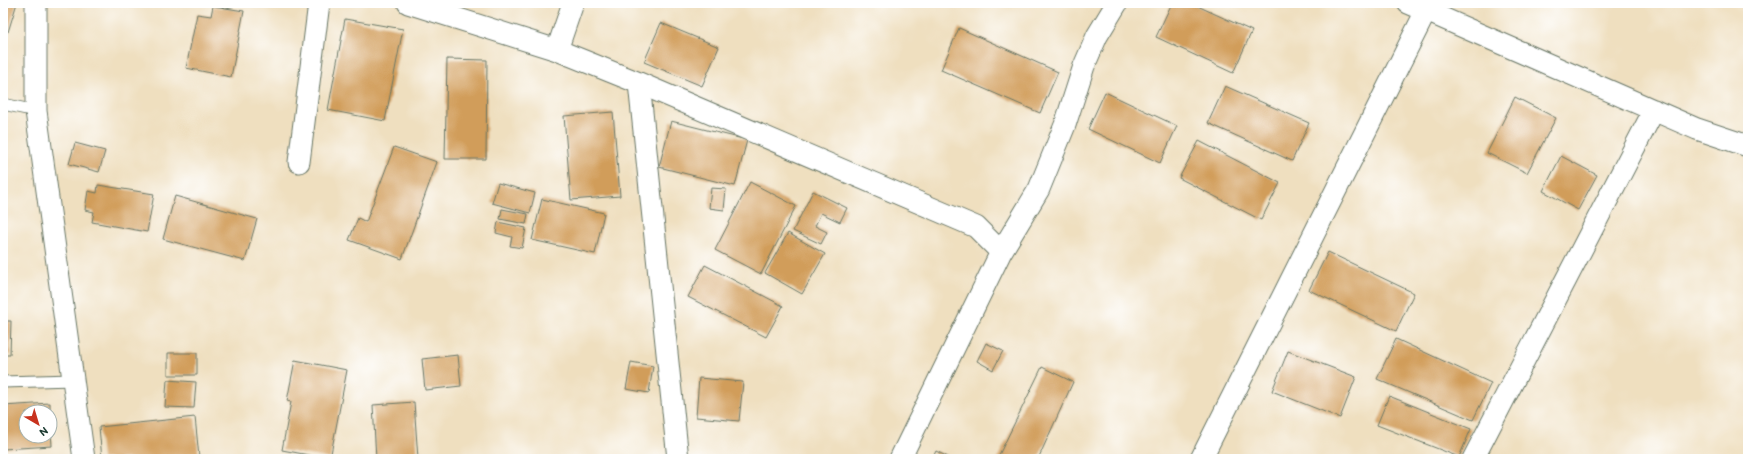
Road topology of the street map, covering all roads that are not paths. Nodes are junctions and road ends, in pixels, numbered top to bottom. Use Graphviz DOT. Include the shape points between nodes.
graph roads {
  1 [pos="36,3"];
  2 [pos="319,3"];
  3 [pos="408,3"];
  4 [pos="573,3"];
  5 [pos="1117,3"];
  6 [pos="1417,7"];
  7 [pos="557,50"];
  8 [pos="642,84"];
  9 [pos="3,104"];
  10 [pos="1654,110"];
  11 [pos="36,111"];
  12 [pos="1748,146"];
  13 [pos="299,162"];
  14 [pos="1001,252"];
  15 [pos="74,380"];
  16 [pos="3,382"];
  17 [pos="84,459"];
  18 [pos="670,459"];
  19 [pos="678,459"];
  20 [pos="900,459"];
  21 [pos="1201,459"];
  22 [pos="1473,459"];
  1 -- 11 [label="street"];
  2 -- 13 [label="street"];
  3 -- 7 [label="street"];
  4 -- 7 [label="street"];
  5 -- 14 [label="street" via="1097,36 1084,66 1039,189"];
  6 -- 10 [label="street"];
  6 -- 21 [label="street"];
  7 -- 8 [label="street"];
  8 -- 14 [label="street" via="976,227"];
  8 -- 18 [label="street" via="649,266 668,375 666,421"];
  8 -- 19 [label="street"];
  9 -- 11 [label="lane"];
  10 -- 12 [label="street" via="1697,129"];
  10 -- 22 [label="street"];
  11 -- 15 [label="street"];
  14 -- 20 [label="street"];
  15 -- 16 [label="lane"];
  15 -- 17 [label="street"];
}
